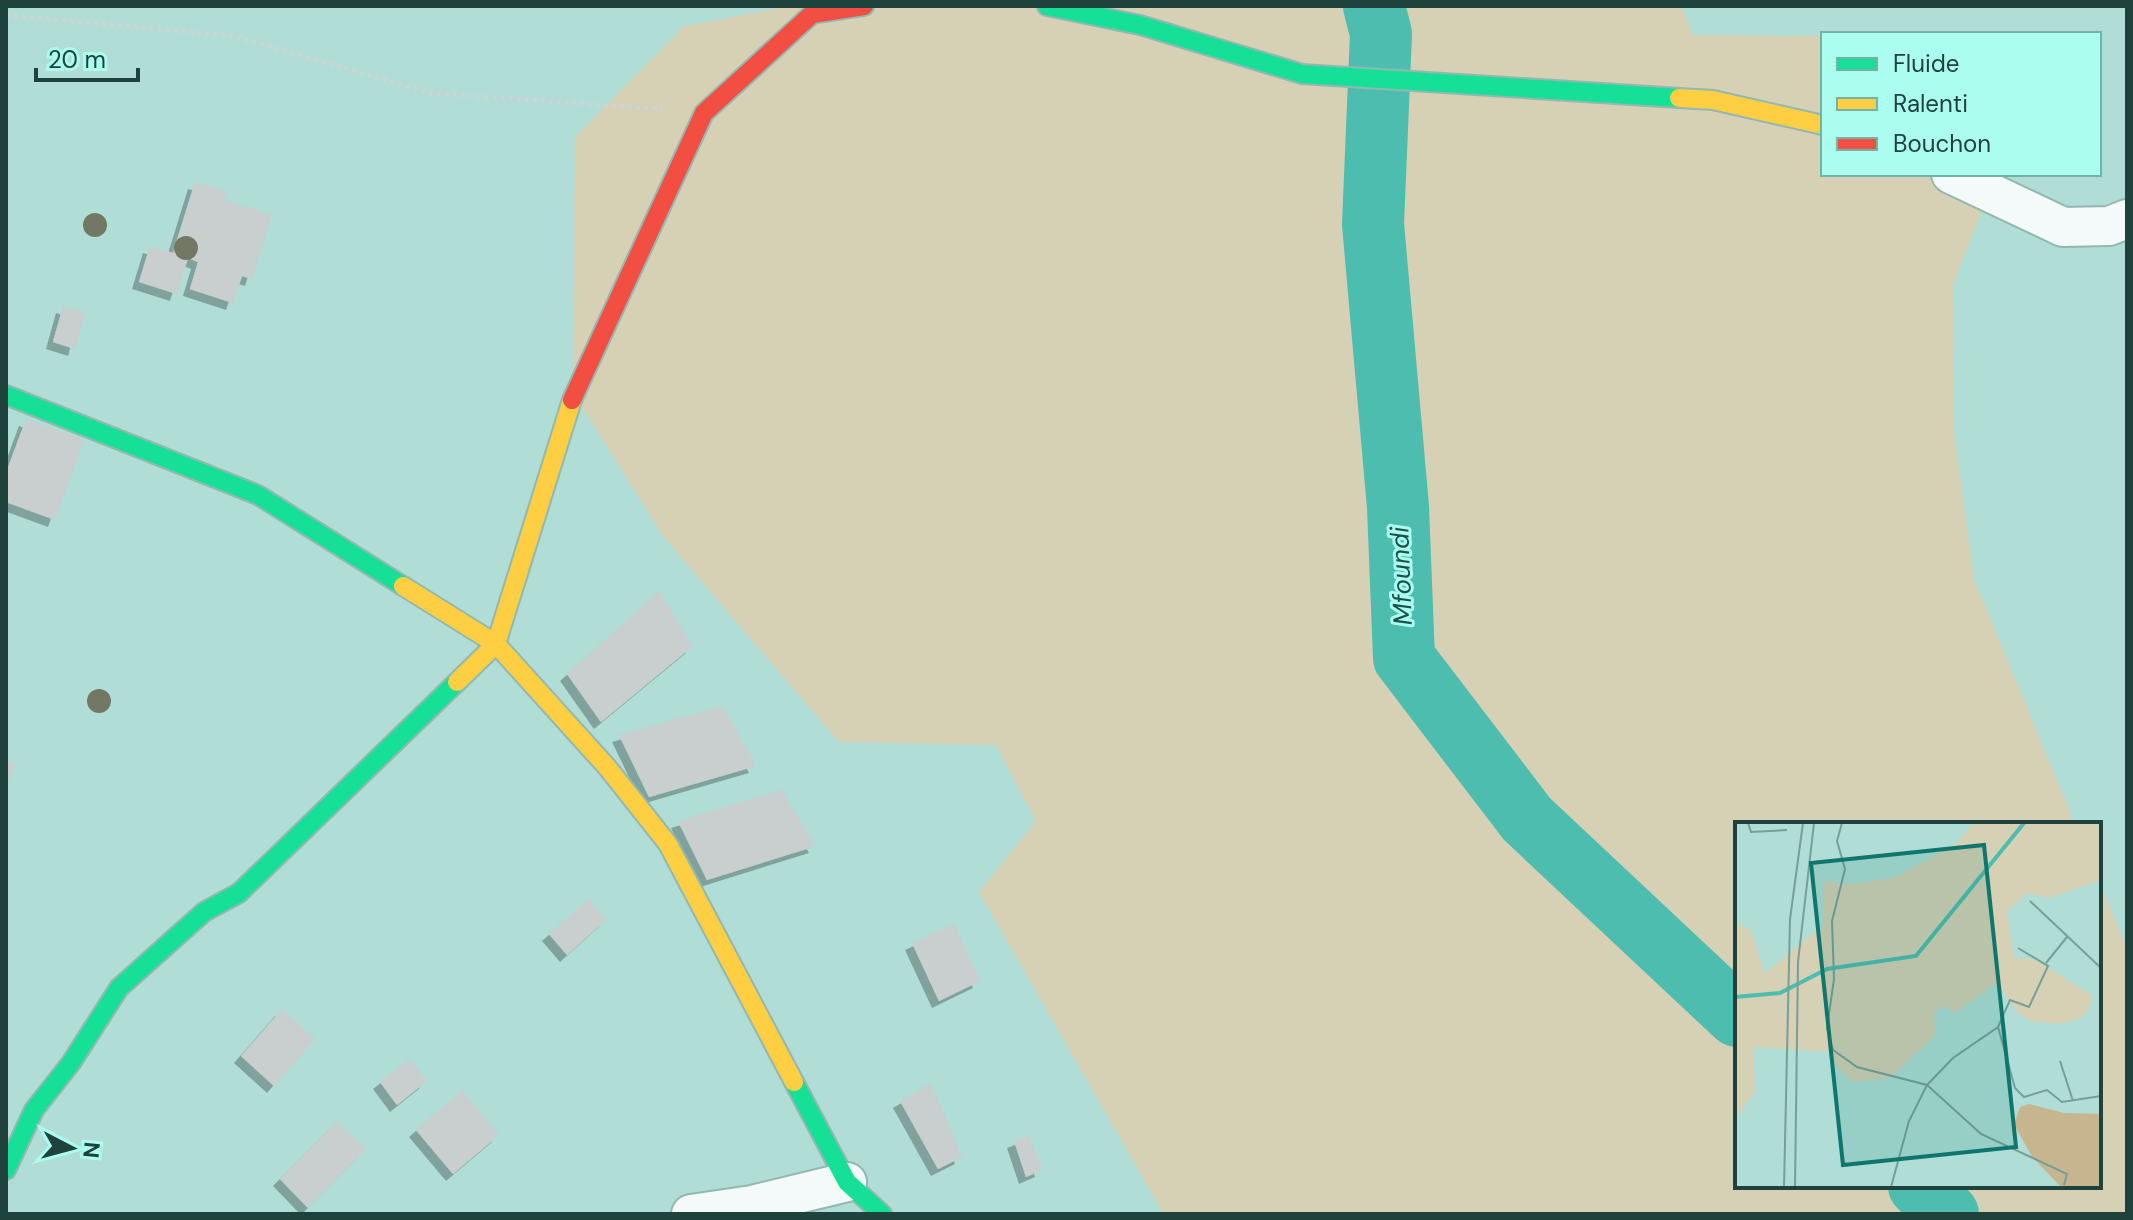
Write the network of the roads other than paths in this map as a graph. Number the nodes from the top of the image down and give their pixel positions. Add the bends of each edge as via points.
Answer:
1 (864, 6) edge
2 (1047, 6) edge
3 (1821, 125) edge
4 (1955, 176) edge
5 (2127, 219) edge
6 (6, 395) edge
7 (496, 644) junction
8 (6, 1170) edge
9 (847, 1182) junction
10 (691, 1214) edge
11 (882, 1214) edge

1 - 7 street via 812,14 704,113 571,402
2 - 3 street via 1140,25 1302,74 1713,100
4 - 5 street via 2063,227 2109,226
6 - 7 street via 258,495
7 - 8 street via 239,893 204,912 119,988 34,1110
7 - 9 street via 668,844
9 - 10 street
9 - 11 street

